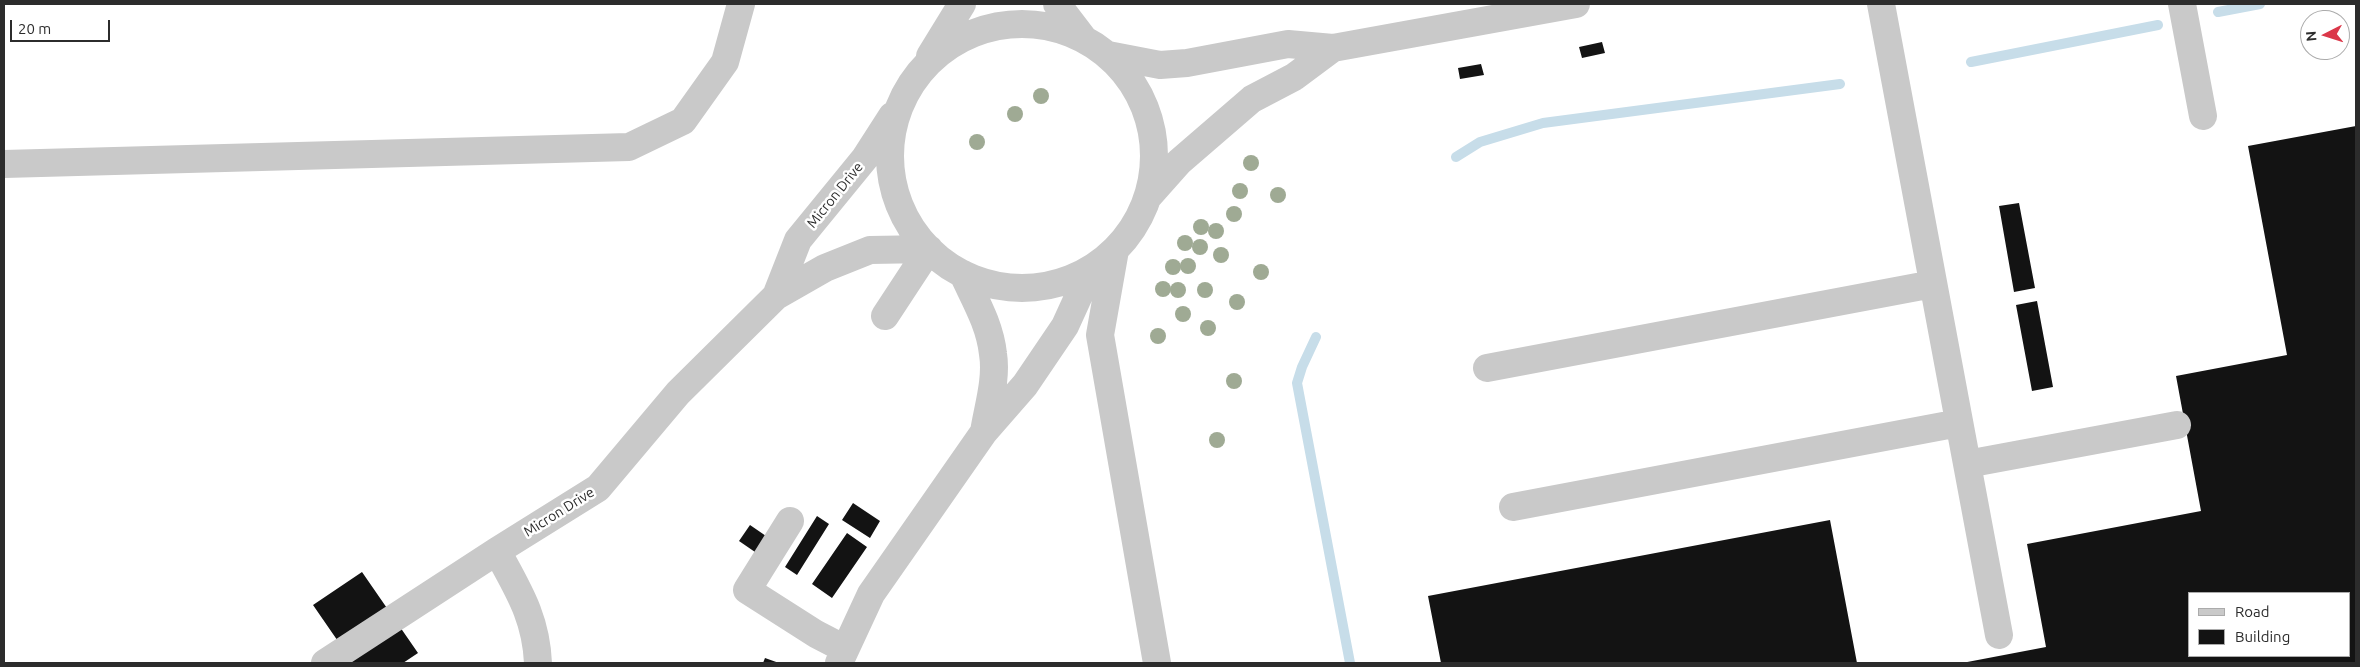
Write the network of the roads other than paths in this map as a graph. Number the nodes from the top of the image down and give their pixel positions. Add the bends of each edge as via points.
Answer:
1 (741, 4) edge
2 (962, 4) edge
3 (1057, 4) edge
4 (1576, 4) edge
5 (1881, 4) edge
6 (2182, 4) edge
7 (1082, 38) junction
8 (1333, 48) junction
9 (1108, 55) junction
10 (921, 70) junction
11 (903, 98) junction
12 (2203, 116) dead end
13 (4, 164) edge
14 (1147, 198) junction
15 (929, 250) junction
16 (1115, 250) junction
17 (1091, 268) junction
18 (963, 274) junction
19 (1933, 284) junction
20 (776, 296) junction
21 (885, 316) dead end
22 (1487, 368) dead end
23 (1959, 423) junction
24 (2177, 425) dead end
25 (984, 432) junction
26 (1967, 464) junction
27 (1512, 507) dead end
28 (790, 520) dead end
29 (497, 551) junction
30 (1999, 635) dead end
31 (842, 656) edge
32 (325, 663) edge
33 (538, 663) edge
34 (1157, 663) edge

1 - 13 lane via 725,62 683,121 629,147
2 - 10 lane
3 - 7 lane
4 - 8 lane
5 - 19 lane
6 - 12 lane
7 - 9 lane
7 - 10 lane via 1049,26 1014,23 979,30 947,47
8 - 9 lane via 1288,44 1160,65
8 - 14 lane via 1294,77 1252,99 1233,114 1179,162
9 - 14 lane via 1140,96 1149,120 1153,164
10 - 11 lane
11 - 15 lane via 892,130 896,194 909,224
11 - 20 lane, Micron Drive via 865,158 798,240
14 - 16 lane via 1134,226
15 - 18 lane
15 - 20 lane, Micron Drive via 870,250 825,268
15 - 21 lane
16 - 17 lane
16 - 34 lane via 1100,335
17 - 18 lane via 1067,280 1041,287 1014,288 988,284
17 - 25 lane via 1065,326 1025,385
18 - 25 lane via 985,319 994,355 993,383
19 - 22 lane
19 - 23 lane
20 - 29 lane, Micron Drive via 678,393 598,488
23 - 26 lane
23 - 27 lane
24 - 26 lane
25 - 31 lane via 871,594
26 - 30 lane
28 - 31 lane via 747,590 816,634
29 - 32 lane, Micron Drive
29 - 33 lane via 526,604 537,638

